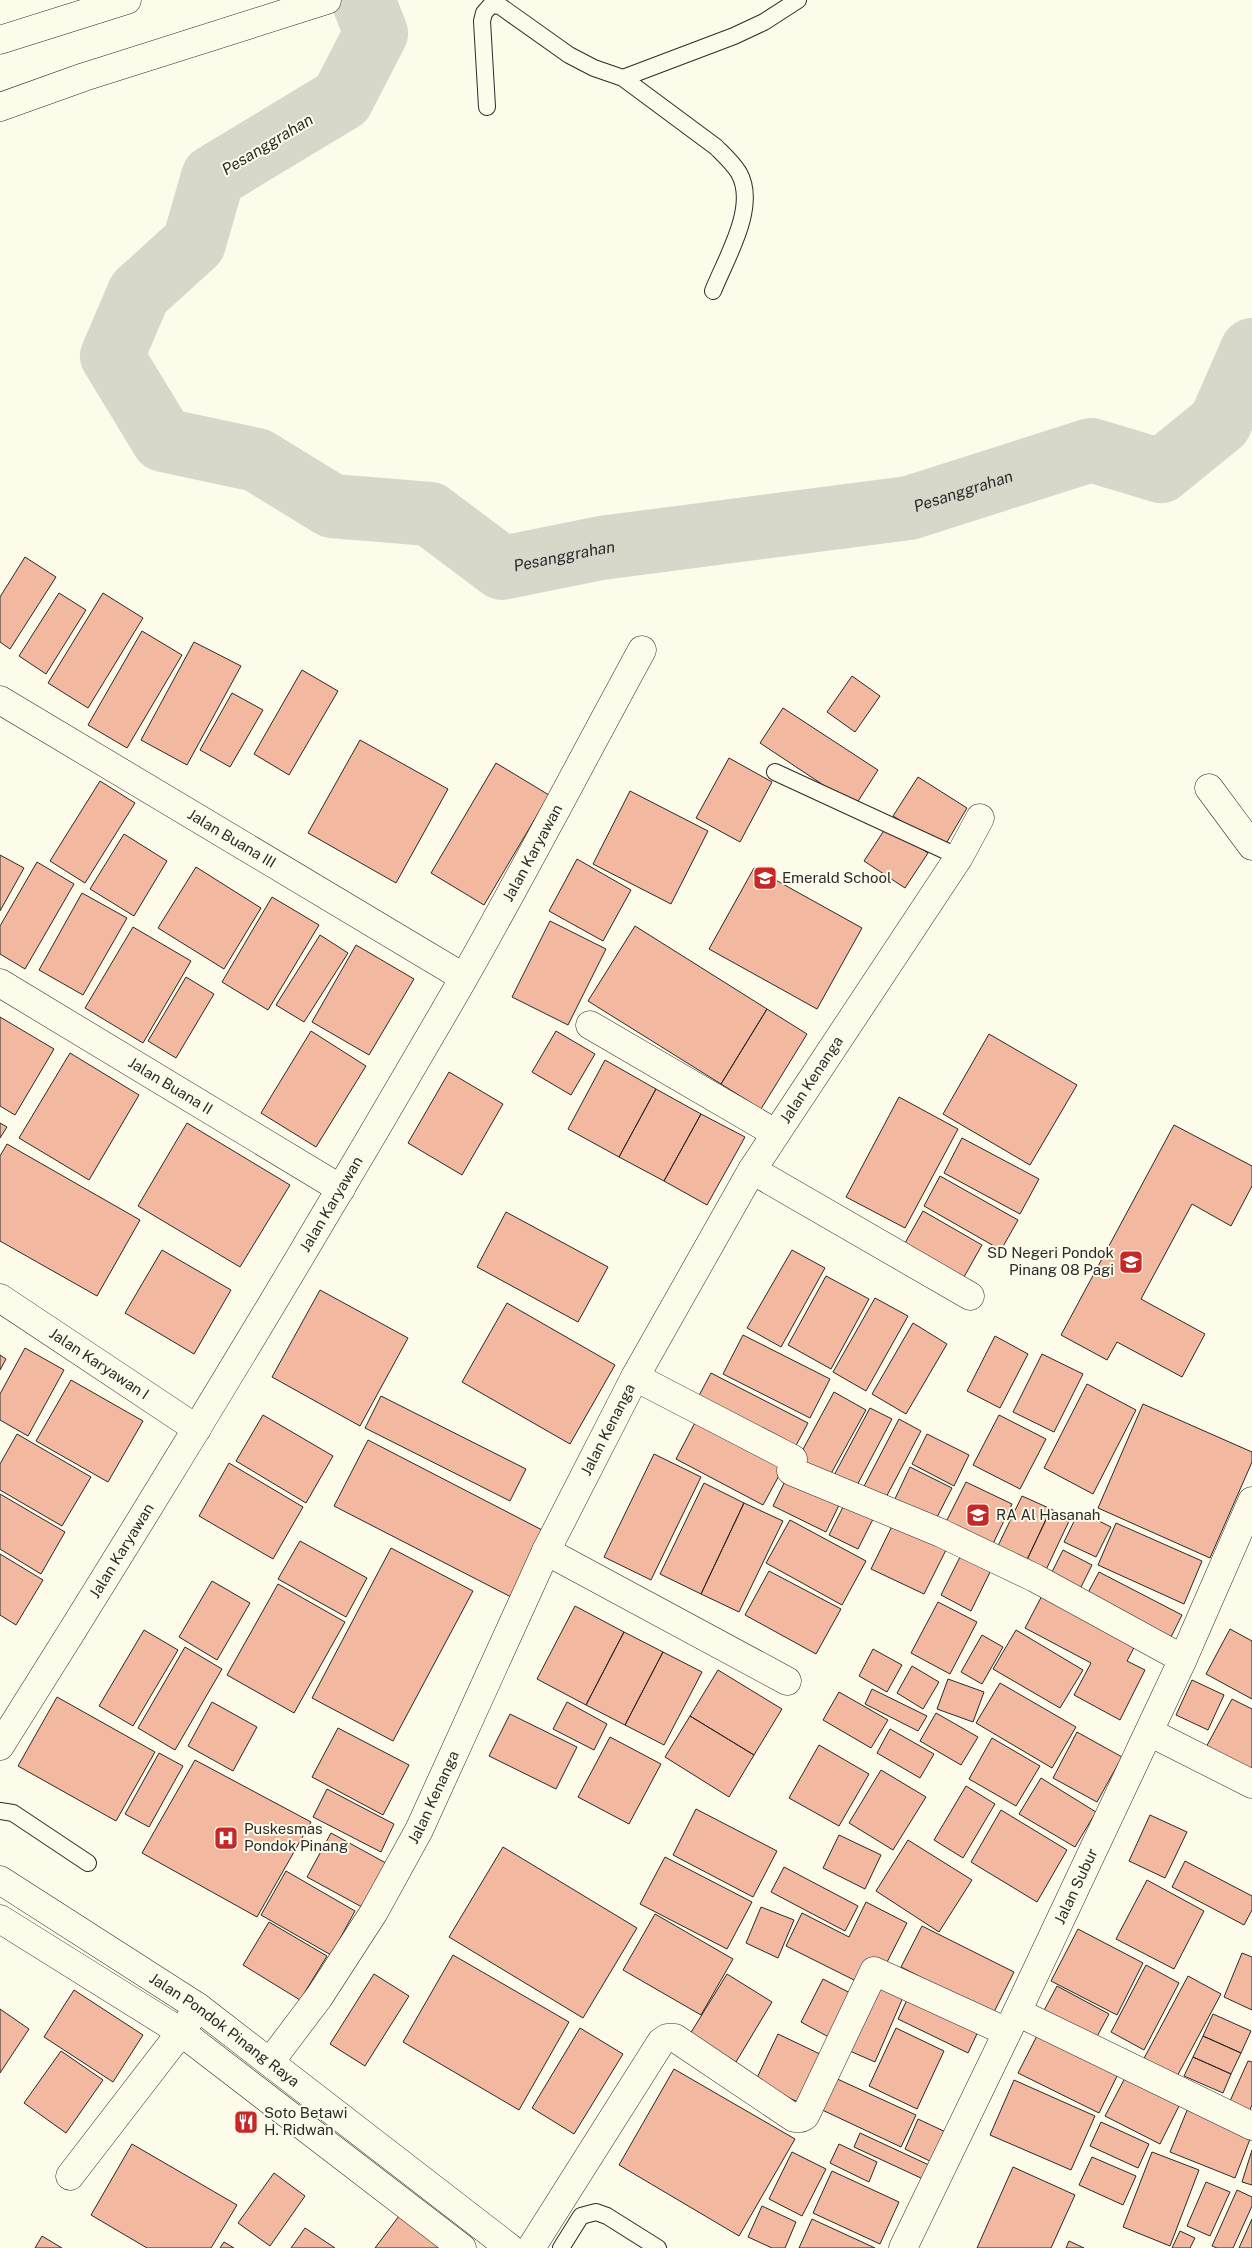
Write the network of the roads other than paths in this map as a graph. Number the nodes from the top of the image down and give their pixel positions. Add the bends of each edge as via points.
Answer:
1 (127, 0) edge
2 (327, 0) edge
3 (798, 0) edge
4 (0, 40) edge
5 (623, 78) junction
6 (0, 107) edge
7 (488, 107) dead end
8 (713, 291) dead end
9 (642, 650) dead end
10 (0, 700) edge
11 (775, 772) dead end
12 (1209, 788) dead end
13 (980, 818) dead end
14 (1252, 846) edge
15 (959, 857) junction
16 (464, 978) junction
17 (0, 983) edge
18 (590, 1026) dead end
19 (775, 1133) junction
20 (752, 1170) junction
21 (341, 1188) junction
22 (970, 1296) dead end
23 (0, 1298) edge
24 (636, 1377) junction
25 (197, 1429) junction
26 (1249, 1517) edge
27 (546, 1551) junction
28 (1183, 1659) junction
29 (787, 1681) dead end
30 (1149, 1732) junction
31 (0, 1746) edge
32 (1252, 1784) edge
33 (0, 1811) edge
34 (88, 1863) dead end
35 (0, 1880) edge
36 (0, 1919) edge
37 (198, 2007) junction
38 (1012, 2022) junction
39 (181, 2032) junction
40 (270, 2062) junction
41 (252, 2085) junction
42 (1252, 2126) edge
43 (70, 2176) dead end
44 (462, 2248) edge
45 (510, 2248) edge
46 (531, 2248) edge
47 (561, 2248) edge
48 (658, 2248) edge
49 (903, 2248) edge

1 - 4 main road
2 - 6 main road
3 - 5 lane via 764,22 734,36
5 - 7 lane via 570,55 500,6 491,5 484,13 482,26
5 - 8 lane via 716,147 739,173 745,192 745,210
9 - 16 main road, Jalan Karyawan
10 - 16 main road, Jalan Buana III
11 - 15 lane
12 - 14 main road
13 - 15 main road, Jalan Kenanga
15 - 19 main road, Jalan Kenanga
16 - 21 main road, Jalan Karyawan
17 - 21 main road, Jalan Buana II
18 - 19 main road
19 - 20 main road, Jalan Kenanga
20 - 22 main road
20 - 24 main road, Jalan Kenanga
21 - 25 main road, Jalan Karyawan
23 - 25 main road, Jalan Karyawan I
24 - 27 main road, Jalan Kenanga
24 - 28 main road via 793,1459 790,1470 941,1533 1035,1578
25 - 31 main road, Jalan Karyawan
26 - 28 main road, Jalan Subur
27 - 29 main road
27 - 40 main road, Jalan Kenanga via 419,1830 374,1912 319,1997
28 - 30 main road, Jalan Subur
30 - 32 main road
30 - 38 main road, Jalan Subur
33 - 34 lane via 13,1814
35 - 37 main road, Jalan Pondok Pinang Raya
36 - 39 main road, Jalan Pondok Pinang Raya
37 - 39 main road
37 - 40 main road, Jalan Pondok Pinang Raya
38 - 42 main road
38 - 46 main road via 874,1971 805,2116 799,2119 675,2038 667,2038
38 - 49 main road, Jalan Subur
39 - 41 main road, Jalan Pondok Pinang Raya
39 - 43 main road
40 - 41 main road, Jalan Kenanga
40 - 45 main road, Jalan Pondok Pinang Raya
41 - 44 main road, Jalan Pondok Pinang Raya
47 - 48 lane via 581,2216 596,2212

